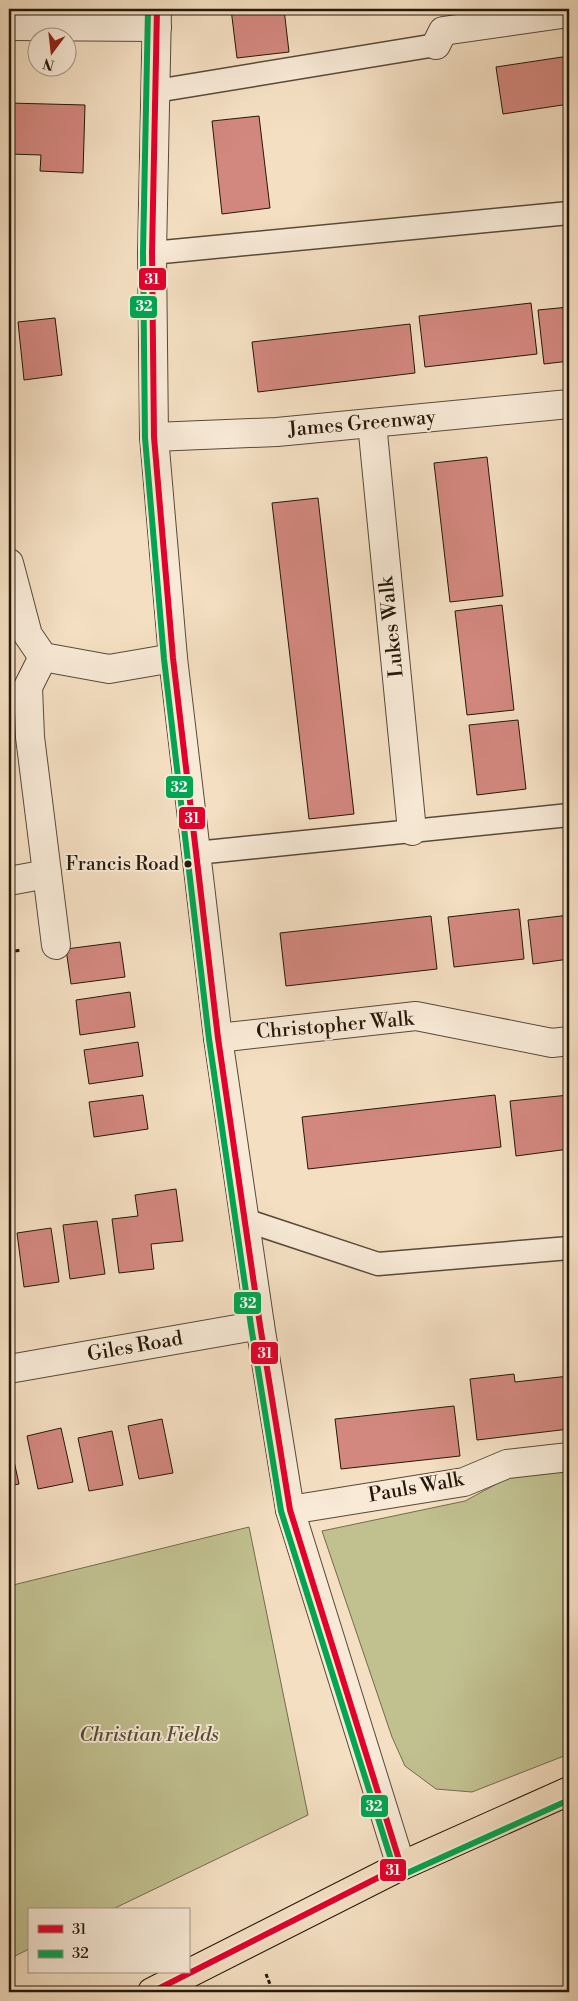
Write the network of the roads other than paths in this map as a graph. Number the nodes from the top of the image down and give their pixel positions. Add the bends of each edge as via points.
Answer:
1 (532, 13) edge
2 (569, 13) edge
3 (157, 18) edge
4 (9, 26) edge
5 (436, 45) joint
6 (156, 91) junction
7 (569, 213) edge
8 (152, 253) junction
9 (569, 404) edge
10 (372, 423) junction
11 (154, 437) junction
12 (9, 563) edge
13 (43, 657) junction
14 (173, 658) junction
15 (569, 815) edge
16 (412, 831) junction
17 (196, 853) junction
18 (47, 874) junction
19 (9, 881) edge
20 (56, 945) dead end
21 (218, 1038) junction
22 (569, 1041) edge
23 (245, 1220) junction
24 (569, 1248) edge
25 (260, 1325) junction
26 (9, 1368) edge
27 (569, 1457) edge
28 (290, 1510) junction
29 (569, 1791) edge
30 (401, 1866) junction
31 (190, 1973) edge
32 (188, 1974) edge
33 (152, 1992) edge

1 - 2 street
1 - 5 street via 443,32
3 - 4 street
3 - 6 street
5 - 6 lane
6 - 8 street
7 - 8 lane
8 - 11 street
9 - 10 street, James Greenway
10 - 11 street, James Greenway via 277,432
10 - 16 street, Lukes Walk
11 - 14 street
12 - 13 street via 28,635
13 - 14 street via 109,669
13 - 18 street via 28,686 30,737
14 - 17 street
15 - 16 lane
16 - 17 lane
17 - 21 street
18 - 19 street
18 - 20 street
21 - 22 street, Christopher Walk via 416,1016 552,1043
21 - 23 street
23 - 24 lane via 378,1264
23 - 25 street
25 - 26 street, Giles Road
25 - 28 street
27 - 28 street, Pauls Walk via 507,1464 464,1482
28 - 30 street
29 - 30 highway
30 - 31 highway
32 - 33 highway

